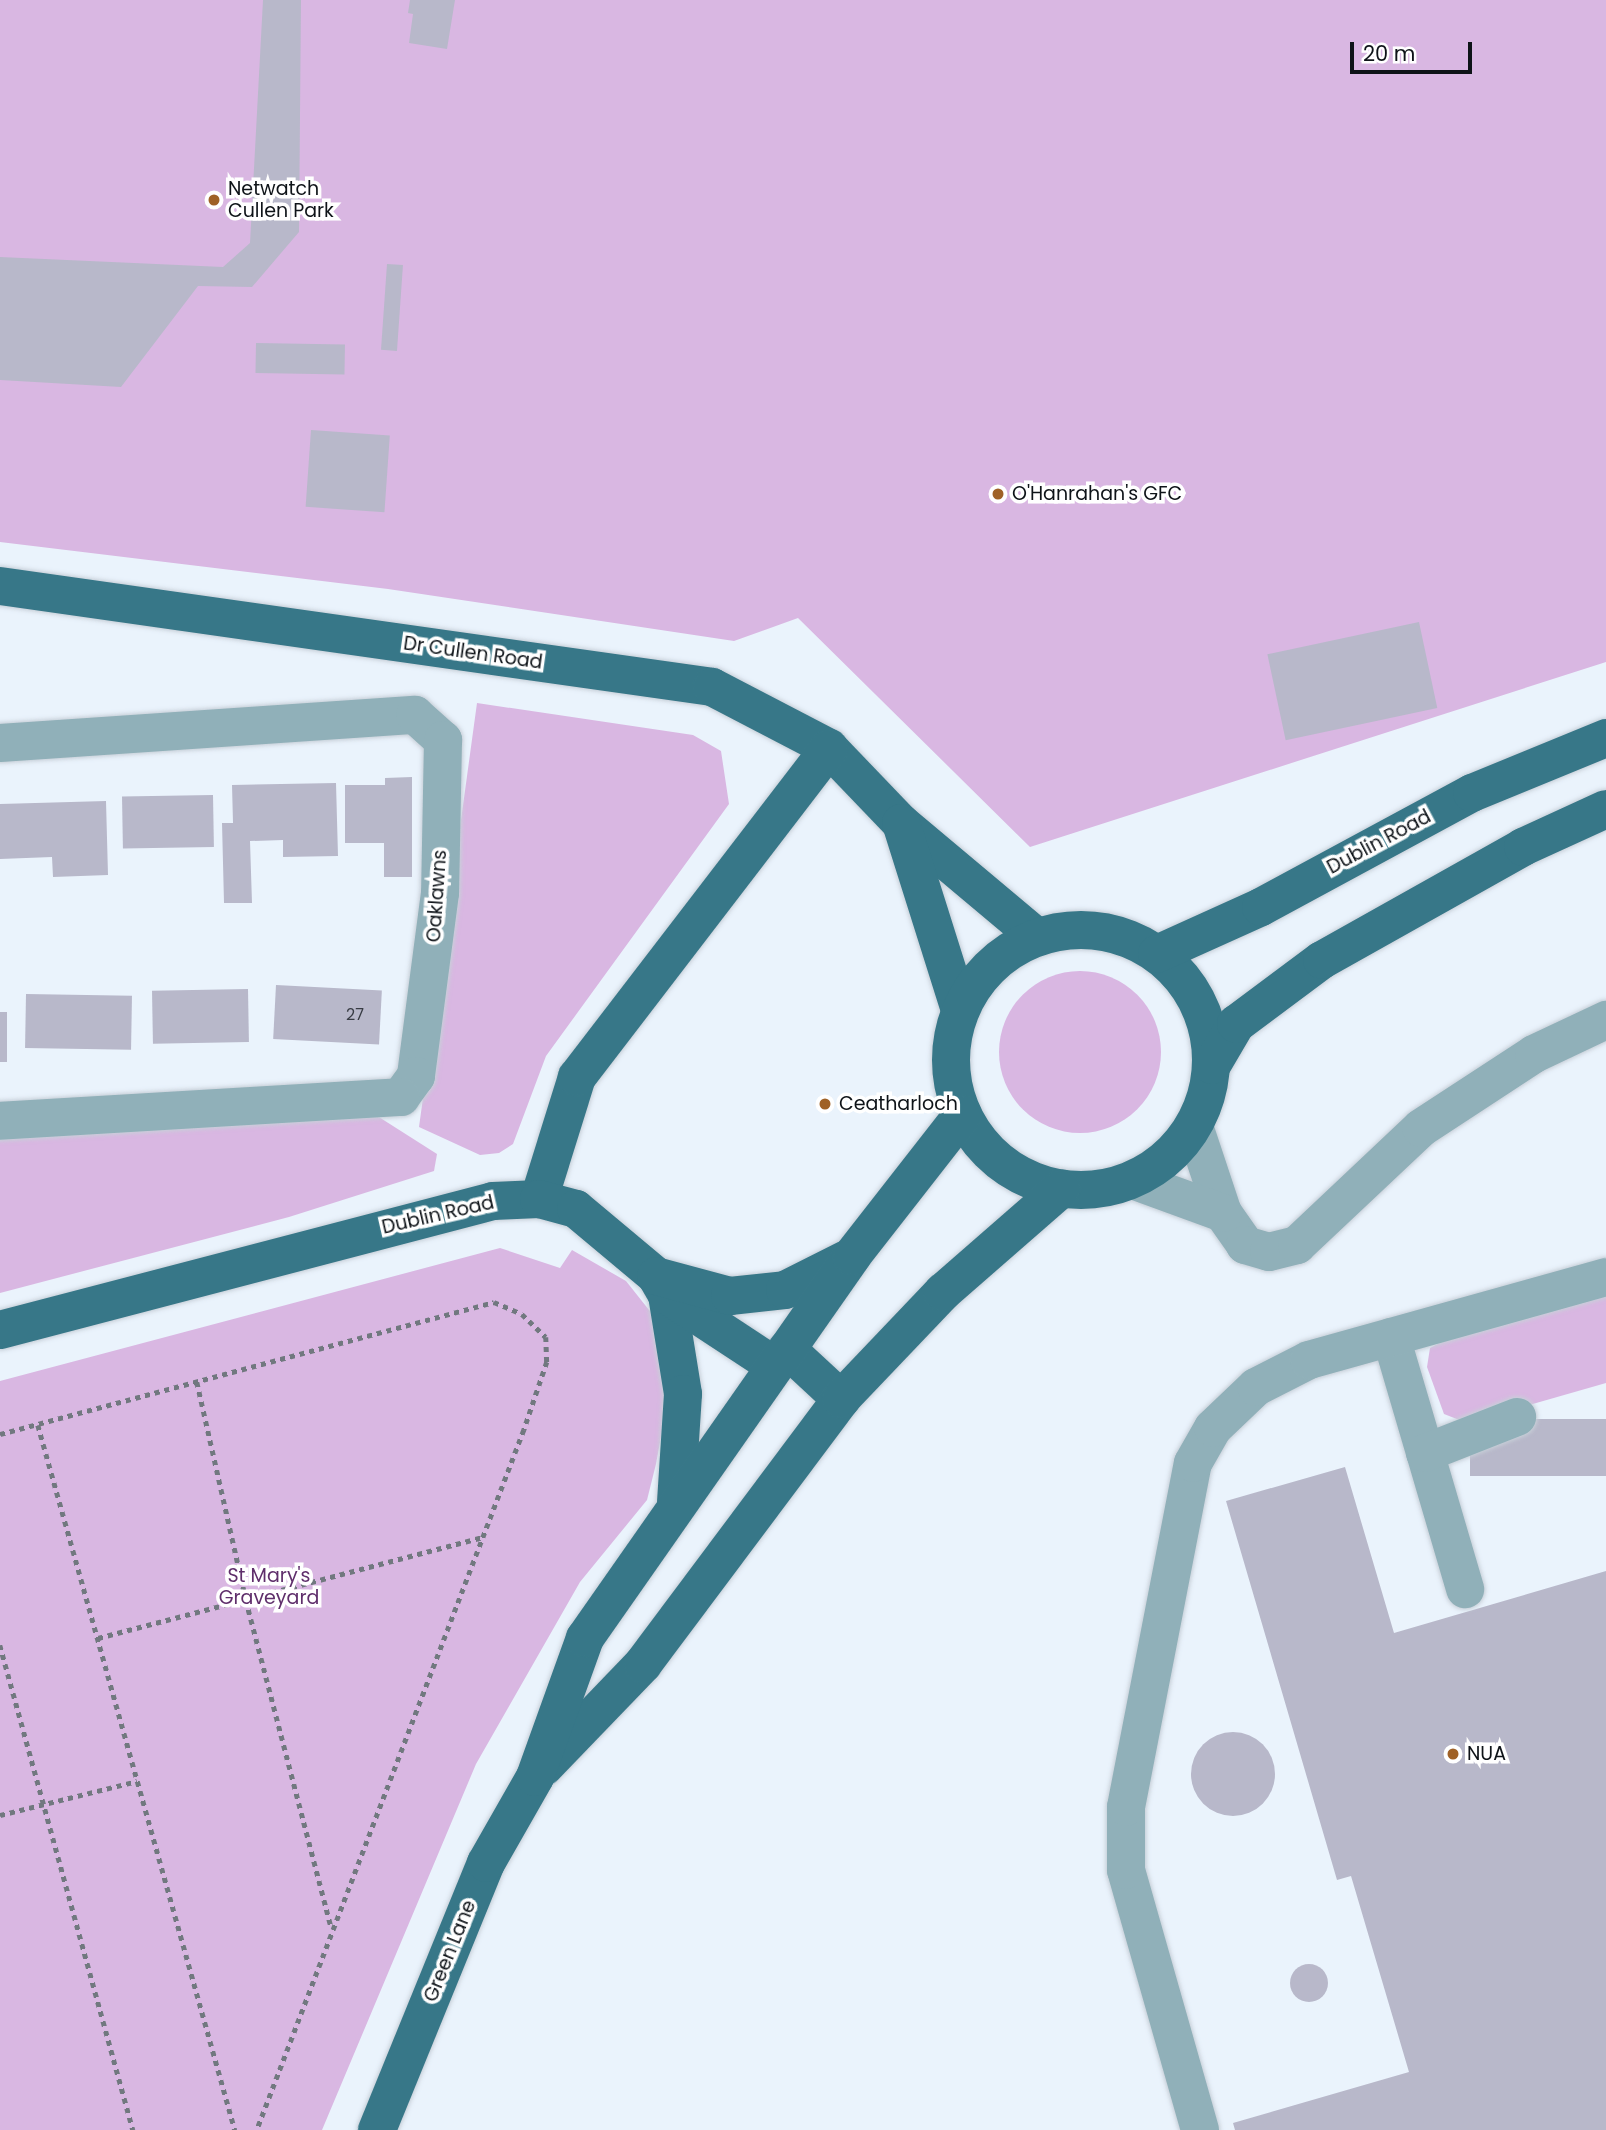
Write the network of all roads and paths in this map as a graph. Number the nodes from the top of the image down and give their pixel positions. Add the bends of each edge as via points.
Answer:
1 (0, 586) edge
2 (1606, 738) edge
3 (0, 743) edge
4 (829, 748) junction
5 (1606, 809) edge
6 (901, 823) junction
7 (1037, 937) junction
8 (1157, 954) junction
9 (960, 1010) junction
10 (1606, 1020) edge
11 (1212, 1065) junction
12 (962, 1115) junction
13 (0, 1121) edge
14 (1194, 1126) junction
15 (1132, 1180) junction
16 (1061, 1189) junction
17 (539, 1199) junction
18 (1223, 1213) junction
19 (852, 1256) junction
20 (1606, 1277) edge
21 (662, 1285) junction
22 (0, 1330) edge
23 (1391, 1337) junction
24 (781, 1357) junction
25 (197, 1382) junction
26 (841, 1399) junction
27 (1517, 1417) dead end
28 (38, 1425) junction
29 (0, 1434) edge
30 (1425, 1453) junction
31 (676, 1502) junction
32 (484, 1537) junction
33 (1465, 1589) dead end
34 (246, 1600) junction
35 (98, 1639) junction
36 (0, 1645) edge
37 (535, 1776) junction
38 (138, 1781) junction
39 (44, 1804) junction
40 (0, 1815) edge
41 (332, 1931) junction
42 (133, 2130) edge
43 (235, 2130) edge
44 (257, 2130) edge
45 (377, 2130) edge
46 (1200, 2130) edge

1 - 4 main road, Dr Cullen Road via 712,687
2 - 8 main road, Dublin Road via 1472,793 1261,907
3 - 13 street, Oaklawns via 415,715 443,740 440,892 416,1076 401,1097
4 - 6 main road, Dr Cullen Road
4 - 17 main road via 577,1077
5 - 11 main road via 1523,847 1322,960 1236,1024
6 - 7 main road, Dr Cullen Road
6 - 9 main road
7 - 8 main road via 1079,930 1106,933
7 - 9 main road via 1005,954 979,979
8 - 11 main road via 1188,984 1206,1023
9 - 12 main road via 951,1045 952,1080
10 - 18 street via 1534,1054 1421,1128 1297,1245 1269,1252 1245,1245
11 - 14 main road
12 - 16 main road via 986,1150 1020,1175
12 - 19 main road
14 - 15 main road via 1167,1158
14 - 18 street
15 - 16 main road via 1097,1190
15 - 18 street
16 - 26 main road via 943,1292
17 - 21 main road, Dublin Road via 576,1209
17 - 22 main road, Dublin Road via 492,1201 415,1219
19 - 21 main road, Dublin Road via 785,1290 730,1296
19 - 24 main road
20 - 23 street
21 - 24 main road
21 - 31 main road via 683,1394
23 - 30 street
23 - 46 street via 1309,1360 1256,1387 1213,1428 1193,1463 1126,1807 1126,1870
24 - 26 main road
24 - 31 main road
25 - 28 path
25 - 32 path via 494,1303 522,1314 546,1337 547,1362
25 - 34 path
26 - 37 main road via 643,1664
27 - 30 street
28 - 29 path
28 - 35 path
30 - 33 street
31 - 37 main road via 584,1638
32 - 34 path
32 - 41 path
34 - 35 path
34 - 41 path
35 - 38 path
36 - 39 path
37 - 45 main road, Green Lane via 486,1863
38 - 39 path
38 - 43 path
39 - 40 path
39 - 42 path
41 - 44 path

